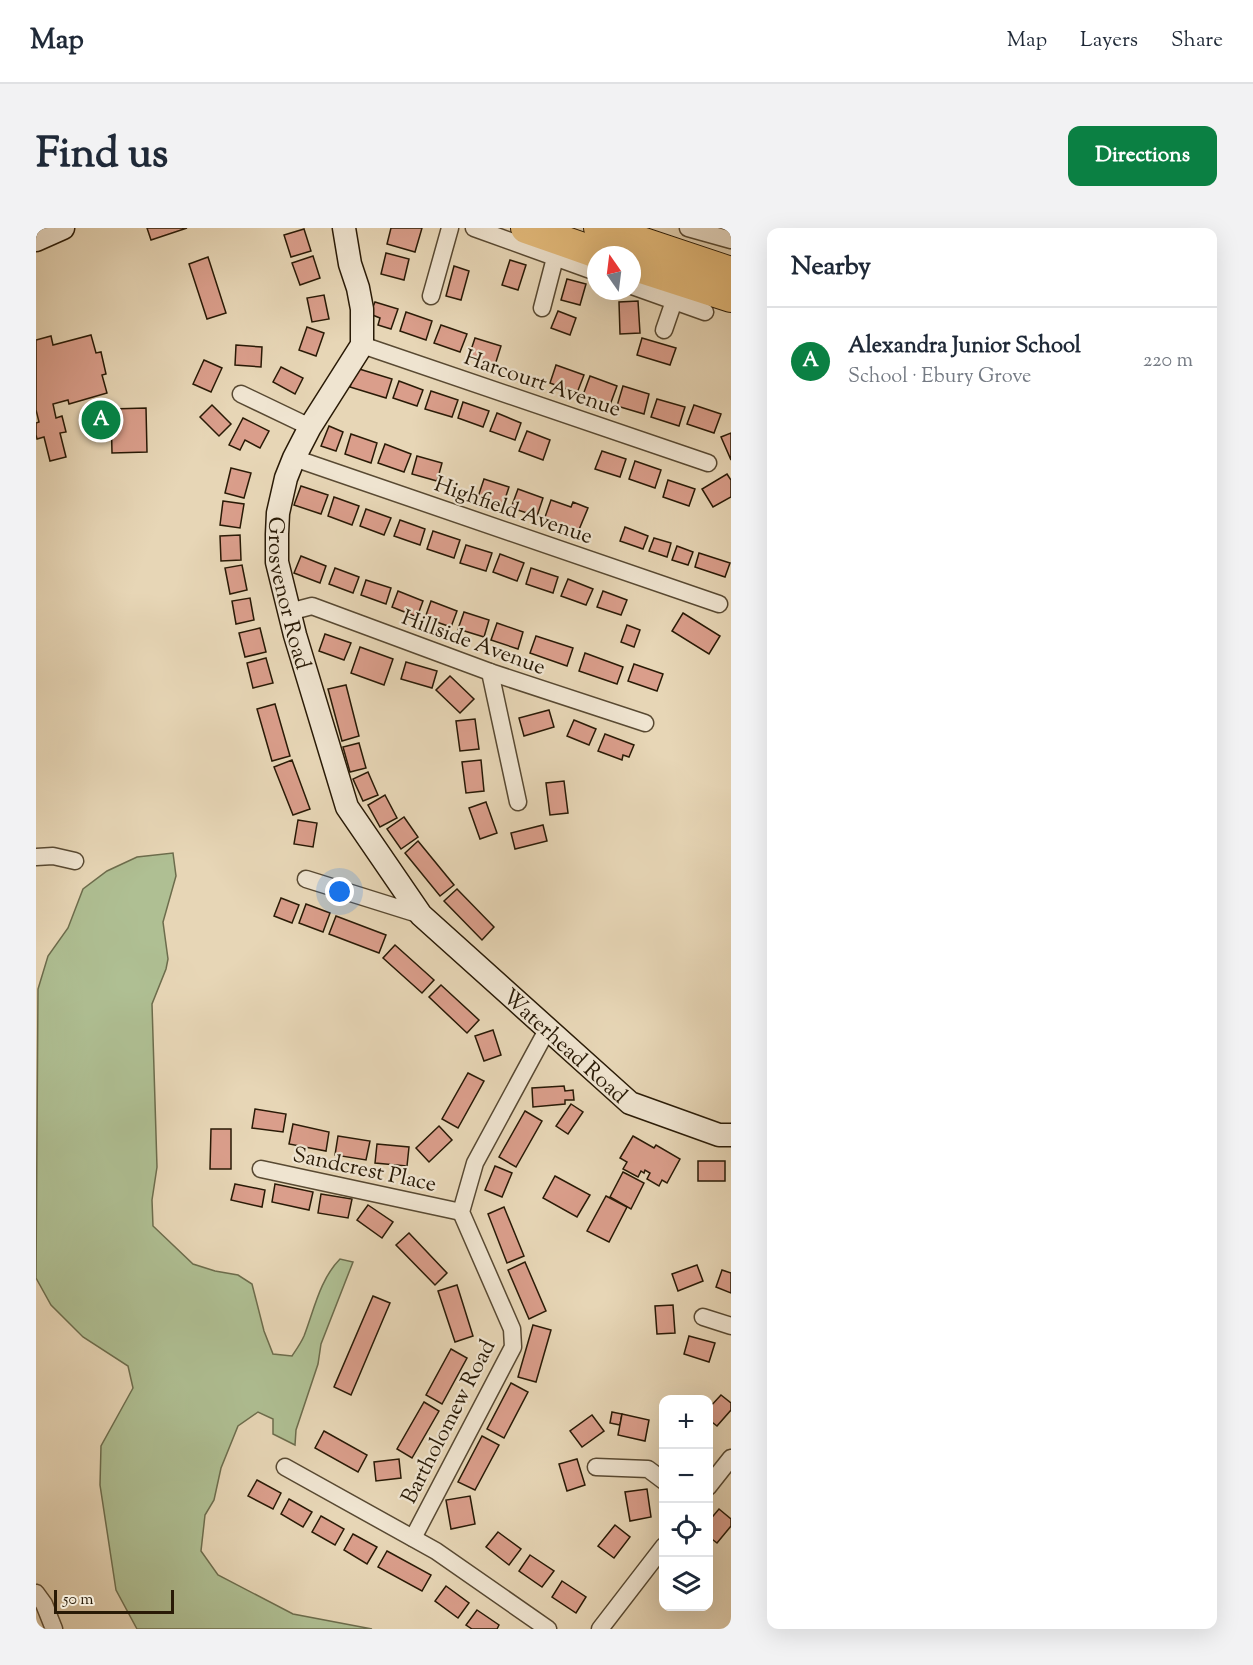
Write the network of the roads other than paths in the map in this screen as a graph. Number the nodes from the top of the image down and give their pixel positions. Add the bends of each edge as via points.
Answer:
1 (63, 228) edge
2 (344, 228) edge
3 (450, 228) edge
4 (474, 228) edge
5 (526, 228) edge
6 (599, 228) edge
7 (688, 228) edge
8 (36, 240) edge
9 (731, 240) edge
10 (587, 249) edge
11 (555, 258) junction
12 (641, 266) edge
13 (587, 270) edge
14 (729, 277) edge
15 (641, 289) edge
16 (430, 296) dead end
17 (674, 301) junction
18 (542, 308) dead end
19 (705, 312) dead end
20 (664, 330) dead end
21 (362, 345) junction
22 (241, 394) dead end
23 (310, 427) junction
24 (294, 458) junction
25 (708, 462) dead end
26 (719, 604) dead end
27 (289, 612) junction
28 (490, 672) junction
29 (645, 723) dead end
30 (518, 802) dead end
31 (36, 857) edge
32 (75, 861) dead end
33 (306, 879) dead end
34 (421, 915) junction
35 (548, 1030) junction
36 (731, 1135) edge
37 (261, 1169) dead end
38 (460, 1212) junction
39 (703, 1317) dead end
40 (731, 1326) edge
41 (731, 1458) edge
42 (285, 1467) dead end
43 (596, 1467) dead end
44 (659, 1478) edge
45 (713, 1481) edge
46 (412, 1538) junction
47 (659, 1551) edge
48 (36, 1593) edge
49 (538, 1627) edge
50 (54, 1629) edge
51 (600, 1629) edge

1 - 8 street
2 - 21 street via 362,309
3 - 16 street
4 - 11 street
5 - 10 highway
6 - 14 highway
7 - 9 street
11 - 13 street
11 - 18 street
12 - 14 highway
15 - 17 street
17 - 19 street
17 - 20 street
21 - 23 street, Grosvenor Road
21 - 25 street, Harcourt Avenue
22 - 23 street
23 - 24 street, Grosvenor Road
24 - 26 street, Highfield Avenue
24 - 27 street, Grosvenor Road via 277,534 277,562
27 - 28 street, Hillside Avenue via 312,606
27 - 34 street, Grosvenor Road via 347,807
28 - 29 street, Hillside Avenue
28 - 30 street
31 - 32 street
33 - 34 street
34 - 35 street, Waterhead Road
35 - 36 street, Waterhead Road via 630,1103 719,1135
35 - 38 street via 475,1163
37 - 38 street, Sandcrest Place
38 - 46 street, Bartholomew Road via 512,1329 513,1347
39 - 40 street
41 - 45 street
42 - 46 street
43 - 44 street via 648,1469
46 - 49 street via 436,1551
47 - 51 street
48 - 50 street

